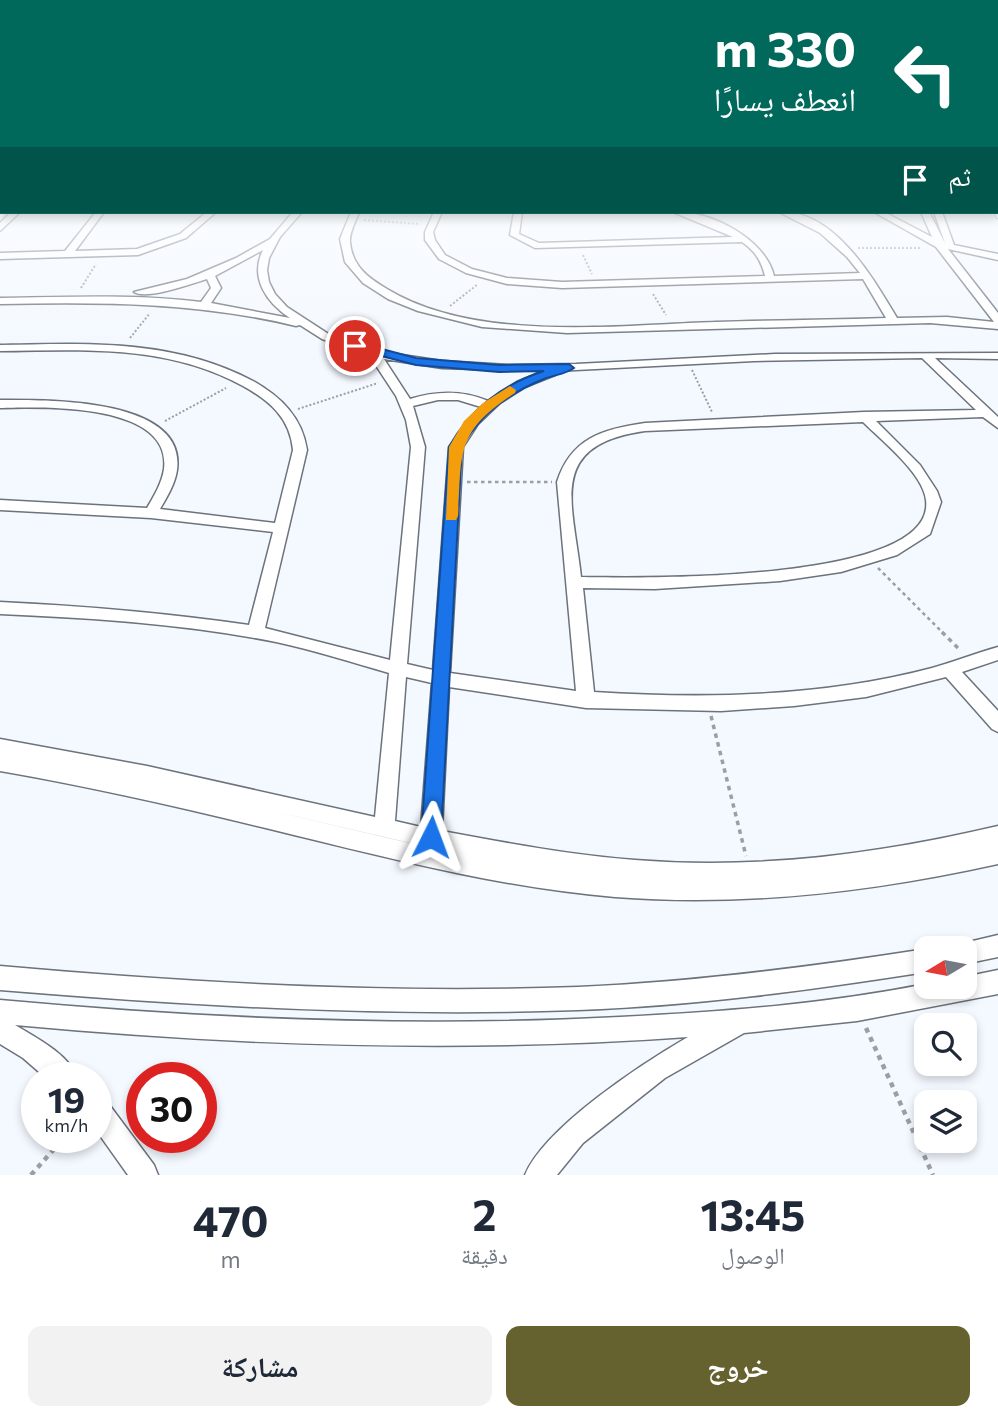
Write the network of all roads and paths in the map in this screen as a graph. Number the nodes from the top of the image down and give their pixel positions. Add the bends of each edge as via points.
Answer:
1 (78, 241) edge
2 (174, 241) edge
3 (344, 241) edge
4 (430, 241) edge
5 (522, 241) edge
6 (700, 241) edge
7 (745, 241) edge
8 (838, 241) edge
9 (932, 241) edge
10 (941, 241) edge
11 (943, 241) edge
12 (269, 242) joint
13 (579, 246) junction
14 (944, 247) junction
15 (847, 248) junction
16 (0, 256) edge
17 (66, 256) junction
18 (101, 256) junction
19 (998, 257) edge
20 (209, 274) junction
21 (867, 276) junction
22 (488, 277) junction
23 (770, 278) junction
24 (647, 282) junction
25 (597, 284) junction
26 (78, 293) junction
27 (0, 295) edge
28 (160, 299) junction
29 (0, 301) edge
30 (205, 304) junction
31 (996, 314) edge
32 (439, 315) junction
33 (968, 321) junction
34 (894, 322) junction
35 (672, 326) junction
36 (998, 326) edge
37 (308, 327) junction
38 (123, 346) junction
39 (0, 348) edge
40 (372, 351) junction
41 (925, 355) junction
42 (997, 355) edge
43 (688, 361) junction
44 (569, 368) junction
45 (393, 378) junction
46 (242, 379) junction
47 (0, 404) edge
48 (408, 404) junction
49 (487, 405) junction
50 (288, 412) junction
51 (986, 413) junction
52 (864, 416) junction
53 (717, 422) junction
54 (998, 424) edge
55 (151, 428) junction
56 (453, 482) junction
57 (564, 482) junction
58 (0, 505) edge
59 (152, 513) junction
60 (281, 527) junction
61 (868, 558) junction
62 (574, 582) junction
63 (0, 608) edge
64 (255, 633) junction
65 (998, 653) edge
66 (971, 662) junction
67 (398, 669) junction
68 (948, 669) junction
69 (440, 678) junction
70 (586, 701) junction
71 (708, 703) junction
72 (998, 724) edge
73 (0, 747) edge
74 (0, 763) edge
75 (384, 826) junction
76 (998, 835) edge
77 (431, 837) junction
78 (998, 854) edge
79 (750, 872) junction
80 (998, 947) edge
81 (977, 951) edge
82 (914, 962) edge
83 (0, 978) edge
84 (998, 982) edge
85 (857, 1009) junction
86 (0, 1012) edge
87 (740, 1022) junction
88 (0, 1030) edge
89 (47, 1062) edge
90 (112, 1130) edge
91 (51, 1153) edge
92 (31, 1175) edge
93 (144, 1175) edge
94 (539, 1175) edge
95 (933, 1175) edge

1 - 17 street
2 - 18 street via 138,252
3 - 32 street via 354,267 390,295
4 - 22 street via 442,257
5 - 13 street via 547,247
6 - 13 street
7 - 23 street via 764,257
8 - 15 street
9 - 14 street
10 - 14 street
11 - 14 street
12 - 20 street
12 - 37 street via 263,259 265,285 276,302
13 - 25 path
14 - 15 path
14 - 19 street
14 - 31 street
15 - 21 street
16 - 17 street
17 - 18 street
18 - 26 path
20 - 26 street via 152,290
20 - 30 street via 216,288
21 - 23 street
21 - 34 street
22 - 25 street via 534,284
22 - 32 path
23 - 24 street
24 - 25 street
24 - 35 path
26 - 27 street
28 - 29 street
28 - 30 street
28 - 38 path
30 - 37 street
31 - 33 street
32 - 35 street via 532,330
33 - 34 street
33 - 36 street
34 - 35 street
37 - 40 street
38 - 39 street
38 - 46 street via 193,359
40 - 44 street via 465,367
40 - 45 street
41 - 42 street
41 - 43 street
41 - 51 street
43 - 44 street
43 - 53 path
44 - 49 street via 538,377
45 - 48 street
45 - 50 path
46 - 50 street
46 - 55 path
47 - 55 street via 97,408
48 - 49 street via 449,395
48 - 67 street via 418,447
49 - 56 street via 468,424 456,447
50 - 60 street via 300,450
51 - 52 street
51 - 54 street
52 - 53 street
52 - 61 street via 922,476 934,503 934,517 917,540
53 - 57 street via 630,428 602,436 572,459
55 - 59 street via 166,443 172,466
56 - 57 path
56 - 69 street
57 - 62 street
58 - 59 street
59 - 60 street
60 - 64 street
61 - 62 street via 737,580 629,585
61 - 66 path
62 - 70 street
63 - 64 street
64 - 67 street
65 - 66 street
66 - 68 street
67 - 69 street
67 - 75 street
68 - 71 street via 814,696
68 - 72 street
69 - 70 street
69 - 77 street
70 - 71 street
71 - 79 path
73 - 75 street via 94,761
74 - 78 street via 85,776 377,846 560,881 655,889 751,890 844,884
75 - 77 street
76 - 79 street via 891,859
77 - 79 street via 588,865
80 - 81 street
82 - 83 street via 731,988 580,998 276,998
84 - 85 street
85 - 87 street
85 - 95 path
86 - 87 street via 269,1033 427,1036
87 - 94 street via 656,1069 574,1134
88 - 89 street
90 - 93 street
91 - 92 path

